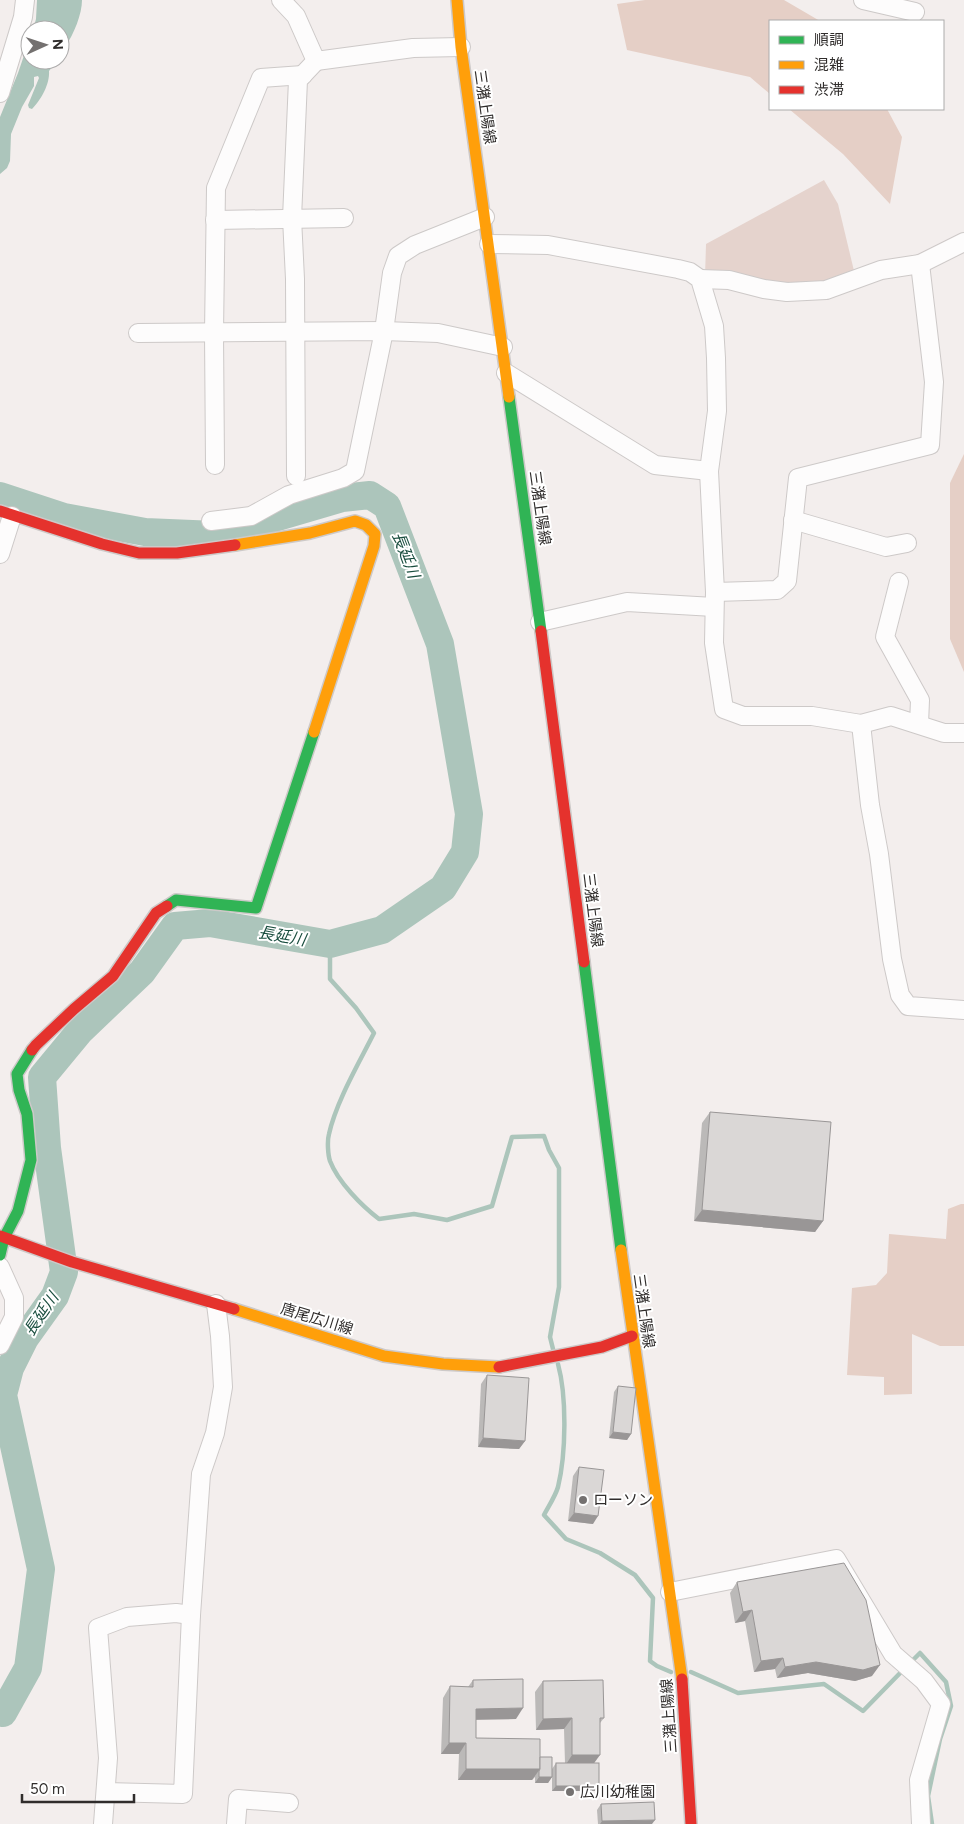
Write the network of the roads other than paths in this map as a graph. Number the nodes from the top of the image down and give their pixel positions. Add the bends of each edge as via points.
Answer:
1 (25, 0) edge
2 (281, 0) edge
3 (458, 0) edge
4 (862, 0) edge
5 (915, 12) dead end
6 (461, 47) junction
7 (316, 61) junction
8 (303, 75) junction
9 (0, 93) edge
10 (486, 217) junction
11 (292, 218) junction
12 (344, 218) dead end
13 (216, 220) junction
14 (964, 242) edge
15 (489, 244) junction
16 (920, 264) junction
17 (700, 279) junction
18 (384, 331) junction
19 (138, 333) dead end
20 (214, 333) junction
21 (295, 333) junction
22 (503, 347) junction
23 (506, 373) junction
24 (215, 465) dead end
25 (708, 472) junction
26 (296, 476) dead end
27 (6, 513) edge
28 (793, 520) junction
29 (211, 521) dead end
30 (907, 543) dead end
31 (0, 554) edge
32 (899, 582) dead end
33 (714, 600) junction
34 (540, 622) junction
35 (861, 724) junction
36 (919, 724) junction
37 (964, 733) edge
38 (964, 1010) edge
39 (2, 1237) edge
40 (0, 1255) edge
41 (0, 1267) edge
42 (216, 1304) junction
43 (632, 1336) junction
44 (0, 1345) edge
45 (670, 1592) junction
46 (191, 1615) junction
47 (106, 1792) junction
48 (289, 1803) dead end
49 (103, 1824) edge
50 (236, 1824) edge
51 (691, 1824) edge
52 (921, 1824) edge

1 - 9 street
2 - 7 street via 296,16
3 - 6 main road, 三潴上陽線
4 - 5 street
6 - 7 street via 413,48
6 - 10 main road, 三潴上陽線
7 - 8 street
8 - 11 street via 298,80
8 - 13 street via 261,78 216,188
10 - 15 main road, 三潴上陽線
10 - 18 street via 415,245 398,256 392,273
11 - 12 street
11 - 13 street
11 - 21 street
13 - 20 street
14 - 16 street
15 - 17 street via 548,245 678,269
15 - 22 main road, 三潴上陽線
16 - 17 street via 880,270 826,290 788,292 729,280
16 - 28 street via 934,382 930,445 798,478
17 - 25 street via 714,326 716,358 716,411
18 - 21 street
18 - 22 street via 438,333
18 - 29 street via 355,471 289,495 251,516
19 - 20 street
20 - 21 street
20 - 24 street
21 - 26 street
22 - 23 main road, 三潴上陽線
23 - 25 street via 655,465
23 - 34 main road, 三潴上陽線
25 - 33 street
27 - 31 street
27 - 39 main road via 139,553 177,553 261,542 355,521 366,525 375,534 374,546 256,908 176,900 156,913 113,976 74,1008 36,1046 17,1074 27,1114 31,1160 18,1211
28 - 30 street via 886,547
28 - 33 street via 787,581 777,590
32 - 36 street via 885,637 920,700
33 - 34 street via 626,602
33 - 35 street via 714,643 724,709 744,716 812,716
34 - 43 main road, 三潴上陽線
35 - 36 street via 892,716
35 - 38 street via 892,959 900,995 908,1006
36 - 37 street via 944,733
39 - 40 main road
39 - 42 main road, 唐尾広川線 via 72,1262
41 - 44 street via 14,1298 14,1317
42 - 43 main road, 唐尾広川線 via 384,1356 443,1364 502,1367 602,1346
42 - 46 street via 223,1387 215,1434 201,1474
43 - 45 main road, 三潴上陽線
45 - 51 main road, 三潴上陽線 via 682,1679
45 - 52 street via 836,1559 893,1654 924,1682 941,1704 919,1780
46 - 47 street via 183,1794
46 - 47 street via 176,1613 127,1618 98,1628 108,1758
47 - 49 street
48 - 50 street via 238,1799

